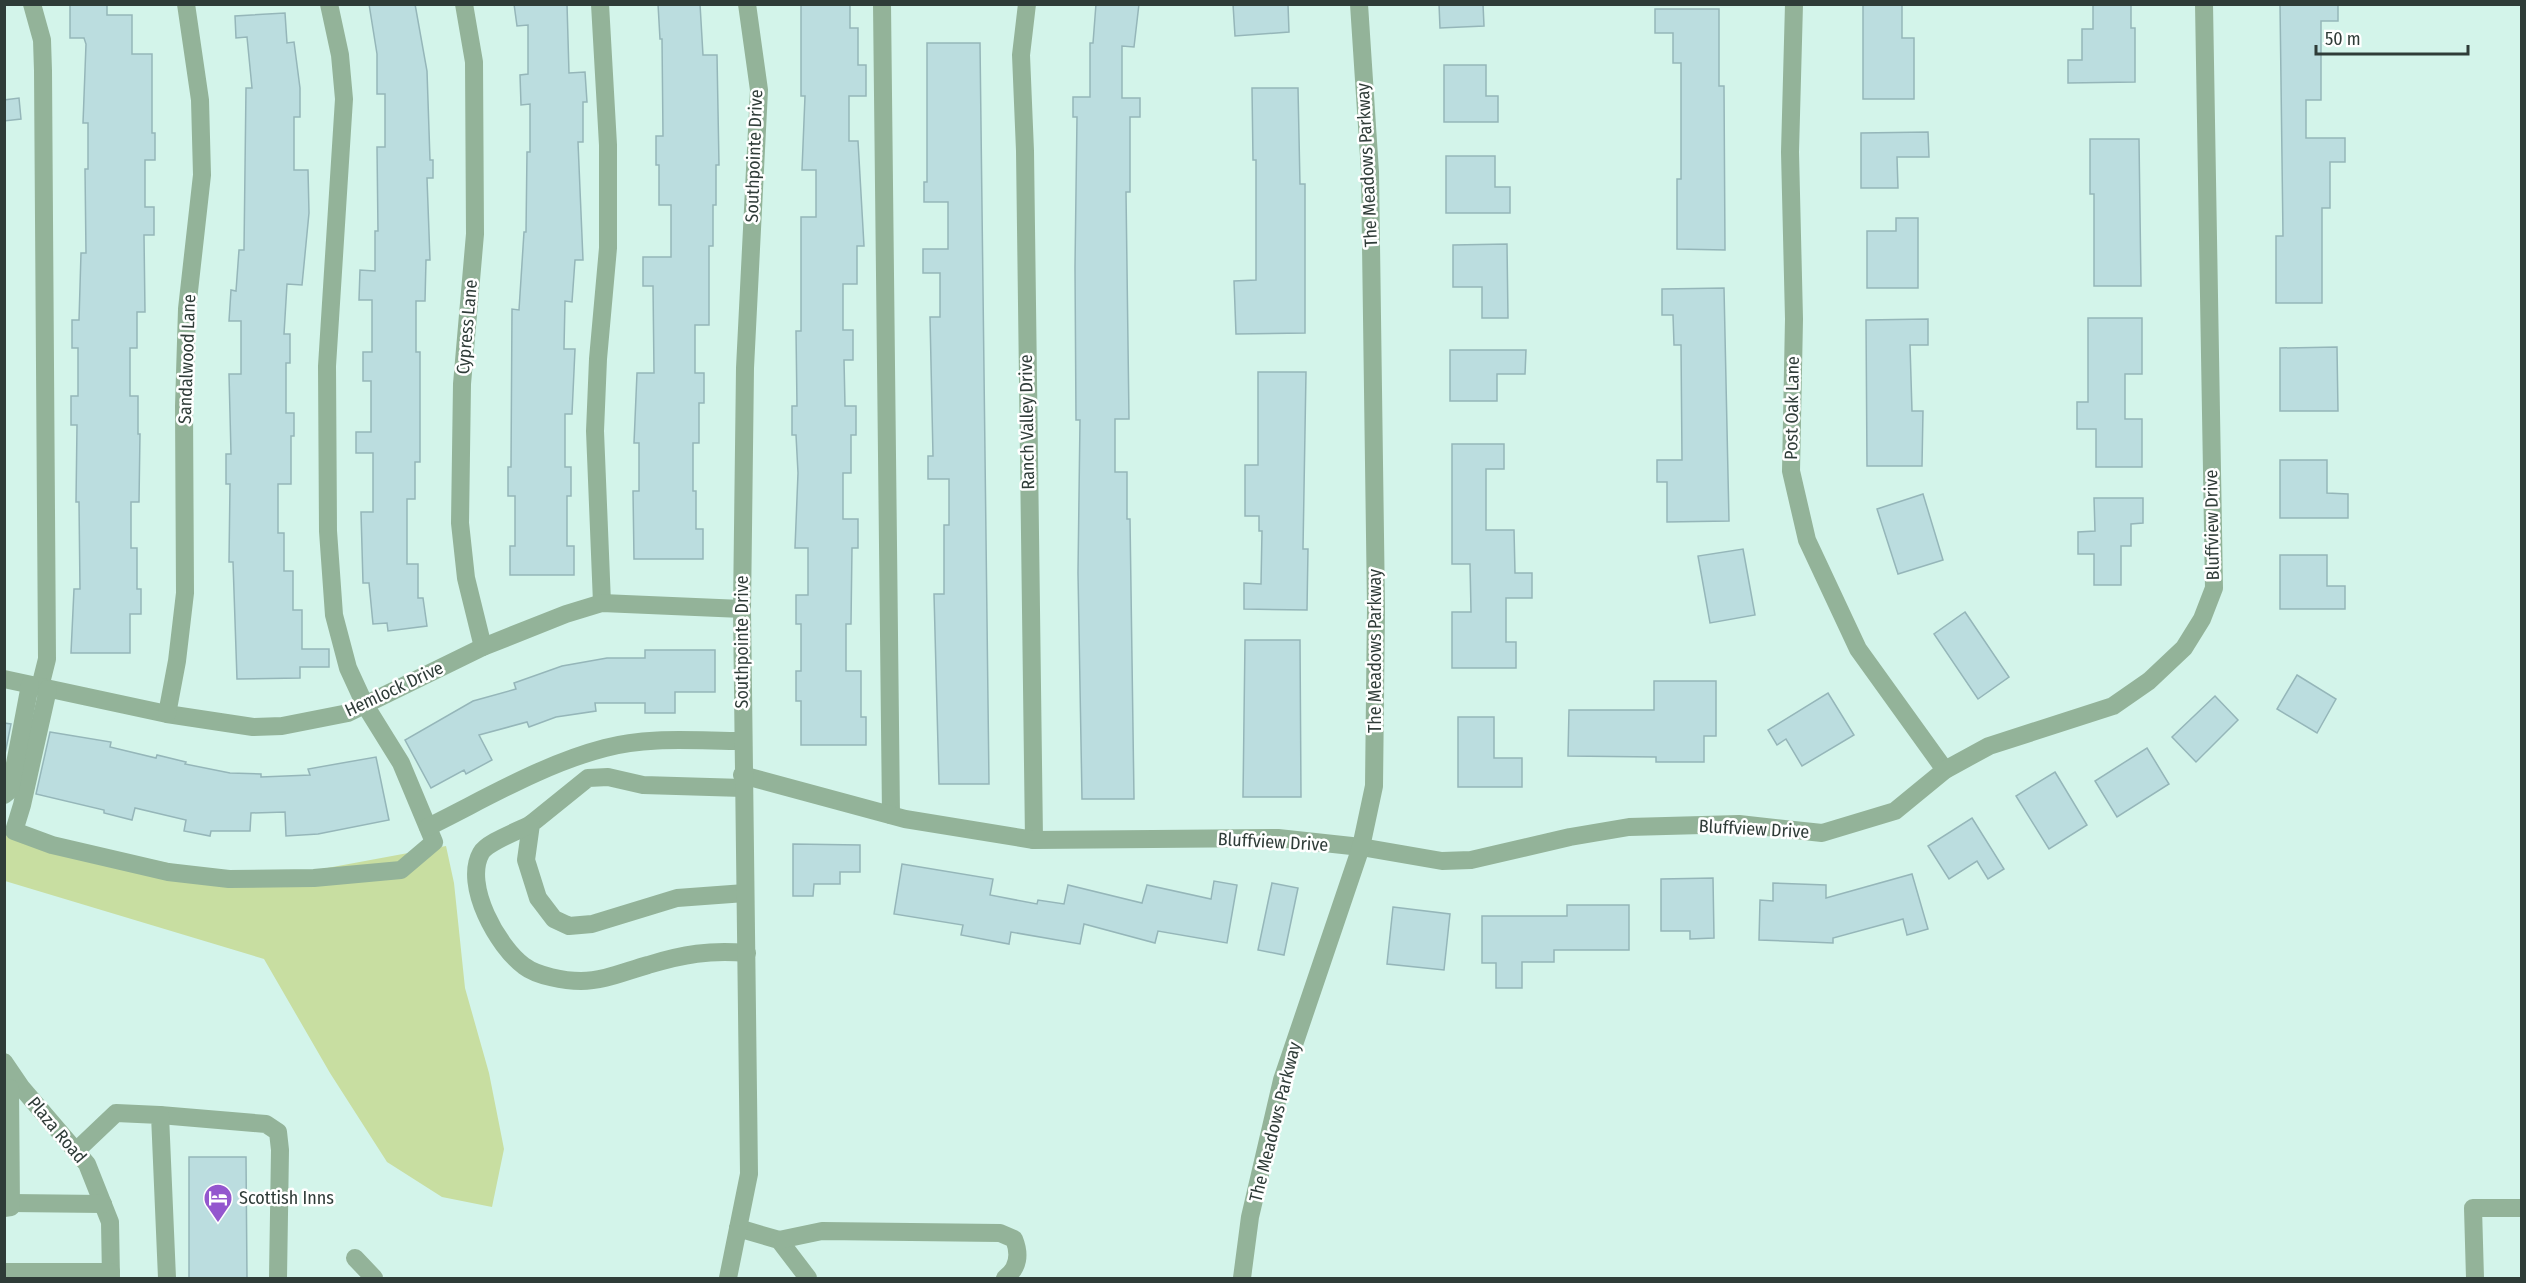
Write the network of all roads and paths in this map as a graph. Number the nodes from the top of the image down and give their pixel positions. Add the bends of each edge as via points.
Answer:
1 (32, 4) edge
2 (186, 4) edge
3 (329, 4) edge
4 (464, 4) edge
5 (600, 4) edge
6 (747, 4) edge
7 (882, 4) edge
8 (1027, 4) edge
9 (1359, 4) edge
10 (1794, 4) edge
11 (2204, 4) edge
12 (602, 603) junction
13 (742, 609) junction
14 (483, 647) junction
15 (4, 679) edge
16 (39, 687) junction
17 (365, 705) junction
18 (167, 714) junction
19 (742, 741) junction
20 (1945, 770) junction
21 (743, 781) junction
22 (4, 795) edge
23 (891, 815) junction
24 (531, 824) junction
25 (428, 827) junction
26 (1034, 840) junction
27 (1361, 847) junction
28 (745, 893) junction
29 (747, 953) junction
30 (4, 1062) edge
31 (12, 1087) edge
32 (160, 1115) junction
33 (76, 1150) junction
34 (103, 1204) junction
35 (8, 1205) edge
36 (2522, 1208) edge
37 (738, 1228) junction
38 (779, 1240) junction
39 (355, 1258) dead end
40 (4, 1272) edge
41 (64, 1275) edge
42 (111, 1275) edge
43 (167, 1278) edge
44 (278, 1278) edge
45 (374, 1278) edge
46 (728, 1278) edge
47 (808, 1278) edge
48 (1005, 1278) edge
49 (1242, 1278) edge
50 (2475, 1278) edge

1 - 16 street via 42,40 43,71 47,659
2 - 18 street, Sandalwood Lane via 200,100 202,175 187,309 185,593
3 - 17 street via 344,99 327,366 328,531 334,615 348,668
4 - 14 street, Cypress Lane via 474,62 475,234 462,384 460,523 466,578
5 - 12 street via 608,145 608,248 595,431
6 - 13 street, Southpointe Drive via 759,90 744,368
7 - 23 street
8 - 26 street, Ranch Valley Drive via 1021,55 1026,151
9 - 27 street, The Meadows Parkway via 1370,172 1376,608 1374,786
10 - 20 street, Post Oak Lane via 1790,152 1794,319 1791,471 1807,540 1858,649
11 - 20 street, Bluffview Drive via 2214,588 2202,619 2184,648 2149,681 2113,706 1989,746
12 - 13 street, Hemlock Drive
12 - 14 street, Hemlock Drive
13 - 19 street, Southpointe Drive
14 - 17 street, Hemlock Drive
15 - 16 street, Hemlock Drive
16 - 18 street, Hemlock Drive
16 - 22 street via 10,790
16 - 25 street via 22,805 14,831 52,845 168,872 218,878 314,878 401,870 434,842
17 - 18 street, Hemlock Drive via 348,713 282,726 253,727
17 - 25 street via 401,763
19 - 21 street, Southpointe Drive
19 - 25 street via 647,742 605,748 551,766
20 - 27 street, Bluffview Drive via 1895,811 1822,833 1739,824 1629,827 1457,861 1426,860
21 - 23 street, Bluffview Drive
21 - 24 street, Bluffview Drive via 643,785 608,777 588,778
21 - 28 street, Southpointe Drive
23 - 26 street, Bluffview Drive
24 - 28 street via 526,860 538,898 554,919 569,926 592,924 677,898
24 - 29 street, Bluffview Drive via 491,843 481,852 475,871 483,907 498,937 525,968 581,981 711,951
26 - 27 street, Bluffview Drive via 1278,838
27 - 49 street, The Meadows Parkway via 1282,1080 1250,1217
28 - 29 street, Southpointe Drive
29 - 37 street, Southpointe Drive via 749,1174
30 - 31 street, Plaza Road
31 - 33 street, Plaza Road
31 - 35 street
32 - 33 street via 116,1113
32 - 43 street
32 - 44 street via 266,1124 278,1132
33 - 34 street, Plaza Road via 87,1164
34 - 35 street
34 - 42 street, Plaza Road via 110,1222
36 - 50 street via 2473,1209
37 - 38 street
37 - 46 street, Southpointe Drive
38 - 47 street
38 - 48 street via 822,1231 1000,1233 1014,1239 1018,1251 1011,1274
39 - 45 street
40 - 41 street
41 - 42 street

